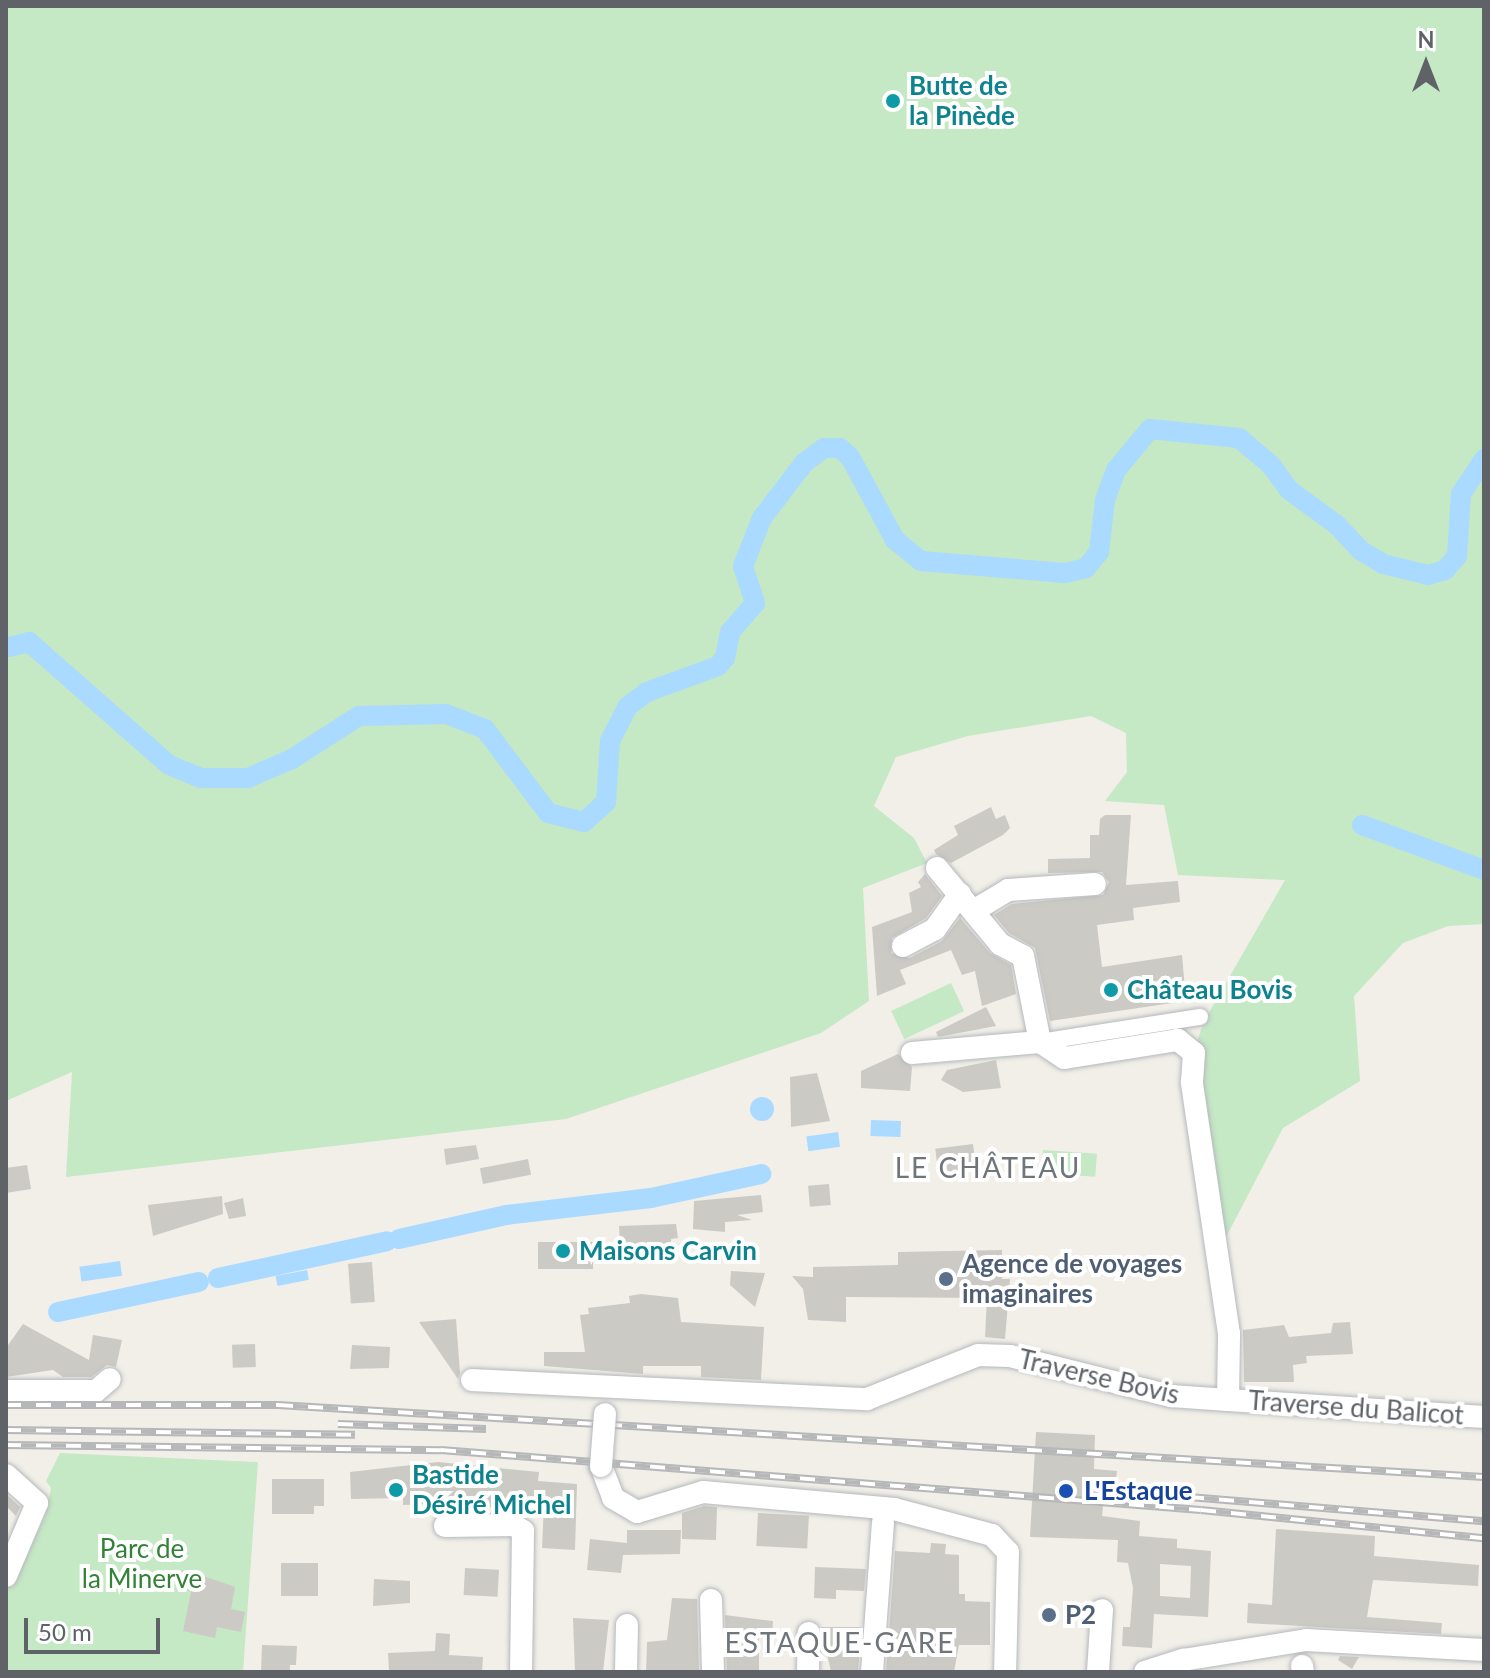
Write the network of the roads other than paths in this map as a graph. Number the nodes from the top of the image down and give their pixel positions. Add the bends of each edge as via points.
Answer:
1 (937, 868) dead end
2 (1095, 884) dead end
3 (968, 902) junction
4 (903, 946) dead end
5 (1200, 1017) dead end
6 (1040, 1042) junction
7 (912, 1053) dead end
8 (110, 1379) dead end
9 (472, 1380) dead end
10 (607, 1388) junction
11 (6, 1391) edge
12 (1228, 1400) junction
13 (1484, 1417) edge
14 (6, 1475) edge
15 (883, 1522) dead end
16 (445, 1526) dead end
17 (6, 1576) edge
18 (711, 1600) dead end
19 (1102, 1610) dead end
20 (627, 1625) dead end
21 (809, 1633) dead end
22 (1484, 1650) edge
23 (521, 1672) edge
24 (626, 1672) edge
25 (713, 1672) edge
26 (808, 1672) edge
27 (872, 1672) edge
28 (1005, 1672) edge
29 (1098, 1672) edge
30 (1145, 1672) edge

1 - 3 street
2 - 3 street via 1008,890
3 - 4 street
3 - 6 street via 1000,944 1023,956
5 - 6 street
6 - 7 street
6 - 12 street via 1064,1058 1178,1040 1194,1053 1192,1082 1229,1334
8 - 11 street via 96,1391
9 - 10 street, Traverse Bovis
10 - 12 street, Traverse Bovis via 867,1399 978,1355 1010,1356 1171,1396
10 - 28 street, bridge via 601,1466 613,1498 637,1512 703,1492 894,1509 992,1535 1008,1552
12 - 13 street, Traverse du Balicot
14 - 17 street via 37,1503
15 - 27 street
16 - 23 street via 514,1525 523,1531
18 - 25 street
19 - 29 street
20 - 24 street
21 - 26 street
22 - 30 street via 1306,1640 1183,1660

